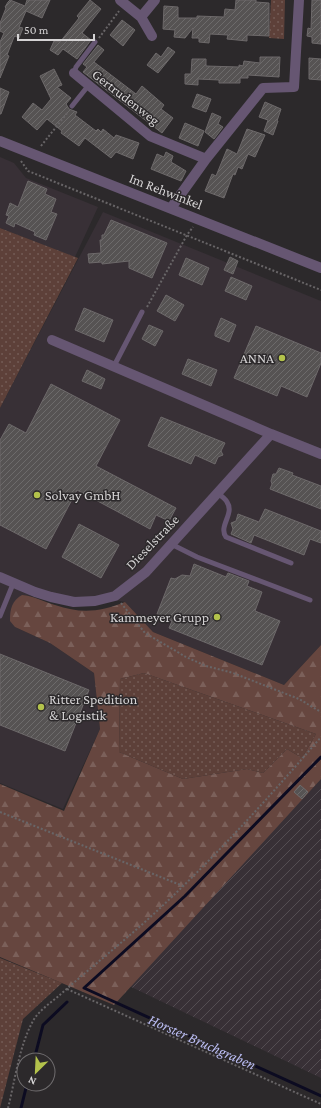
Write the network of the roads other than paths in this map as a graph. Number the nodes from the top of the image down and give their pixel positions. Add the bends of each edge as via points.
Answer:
1 (155, 0) edge
2 (299, 0) edge
3 (122, 2) edge
4 (142, 16) junction
5 (152, 36) dead end
6 (95, 42) road end
7 (74, 73) joint
8 (88, 86) junction
9 (72, 106) road end
10 (0, 141) edge
11 (206, 160) junction
12 (172, 208) junction
13 (321, 268) edge
14 (142, 312) road end
15 (52, 340) dead end
16 (114, 366) junction
17 (271, 434) junction
18 (321, 454) edge
19 (217, 492) junction
20 (171, 544) junction
21 (291, 563) dead end
22 (0, 577) edge
23 (14, 584) junction
24 (310, 600) dead end
25 (0, 616) edge

1 - 4 street
2 - 11 street via 294,87 263,88
3 - 4 street
4 - 5 street
6 - 7 lane
7 - 8 street, Gertrudenweg
8 - 9 lane
8 - 11 street, Gertrudenweg via 150,136
10 - 12 street, Im Rehwinkel
11 - 12 street
12 - 13 street, Im Rehwinkel
14 - 16 lane
15 - 16 street
16 - 17 street
17 - 18 street
17 - 19 street, Dieselstraße
19 - 20 street, Dieselstraße
19 - 21 lane via 229,506 224,526 226,537
20 - 23 street, Dieselstraße via 146,572 115,596 74,602 51,598
20 - 24 lane via 197,557
22 - 23 street, Dieselstraße
23 - 25 lane

